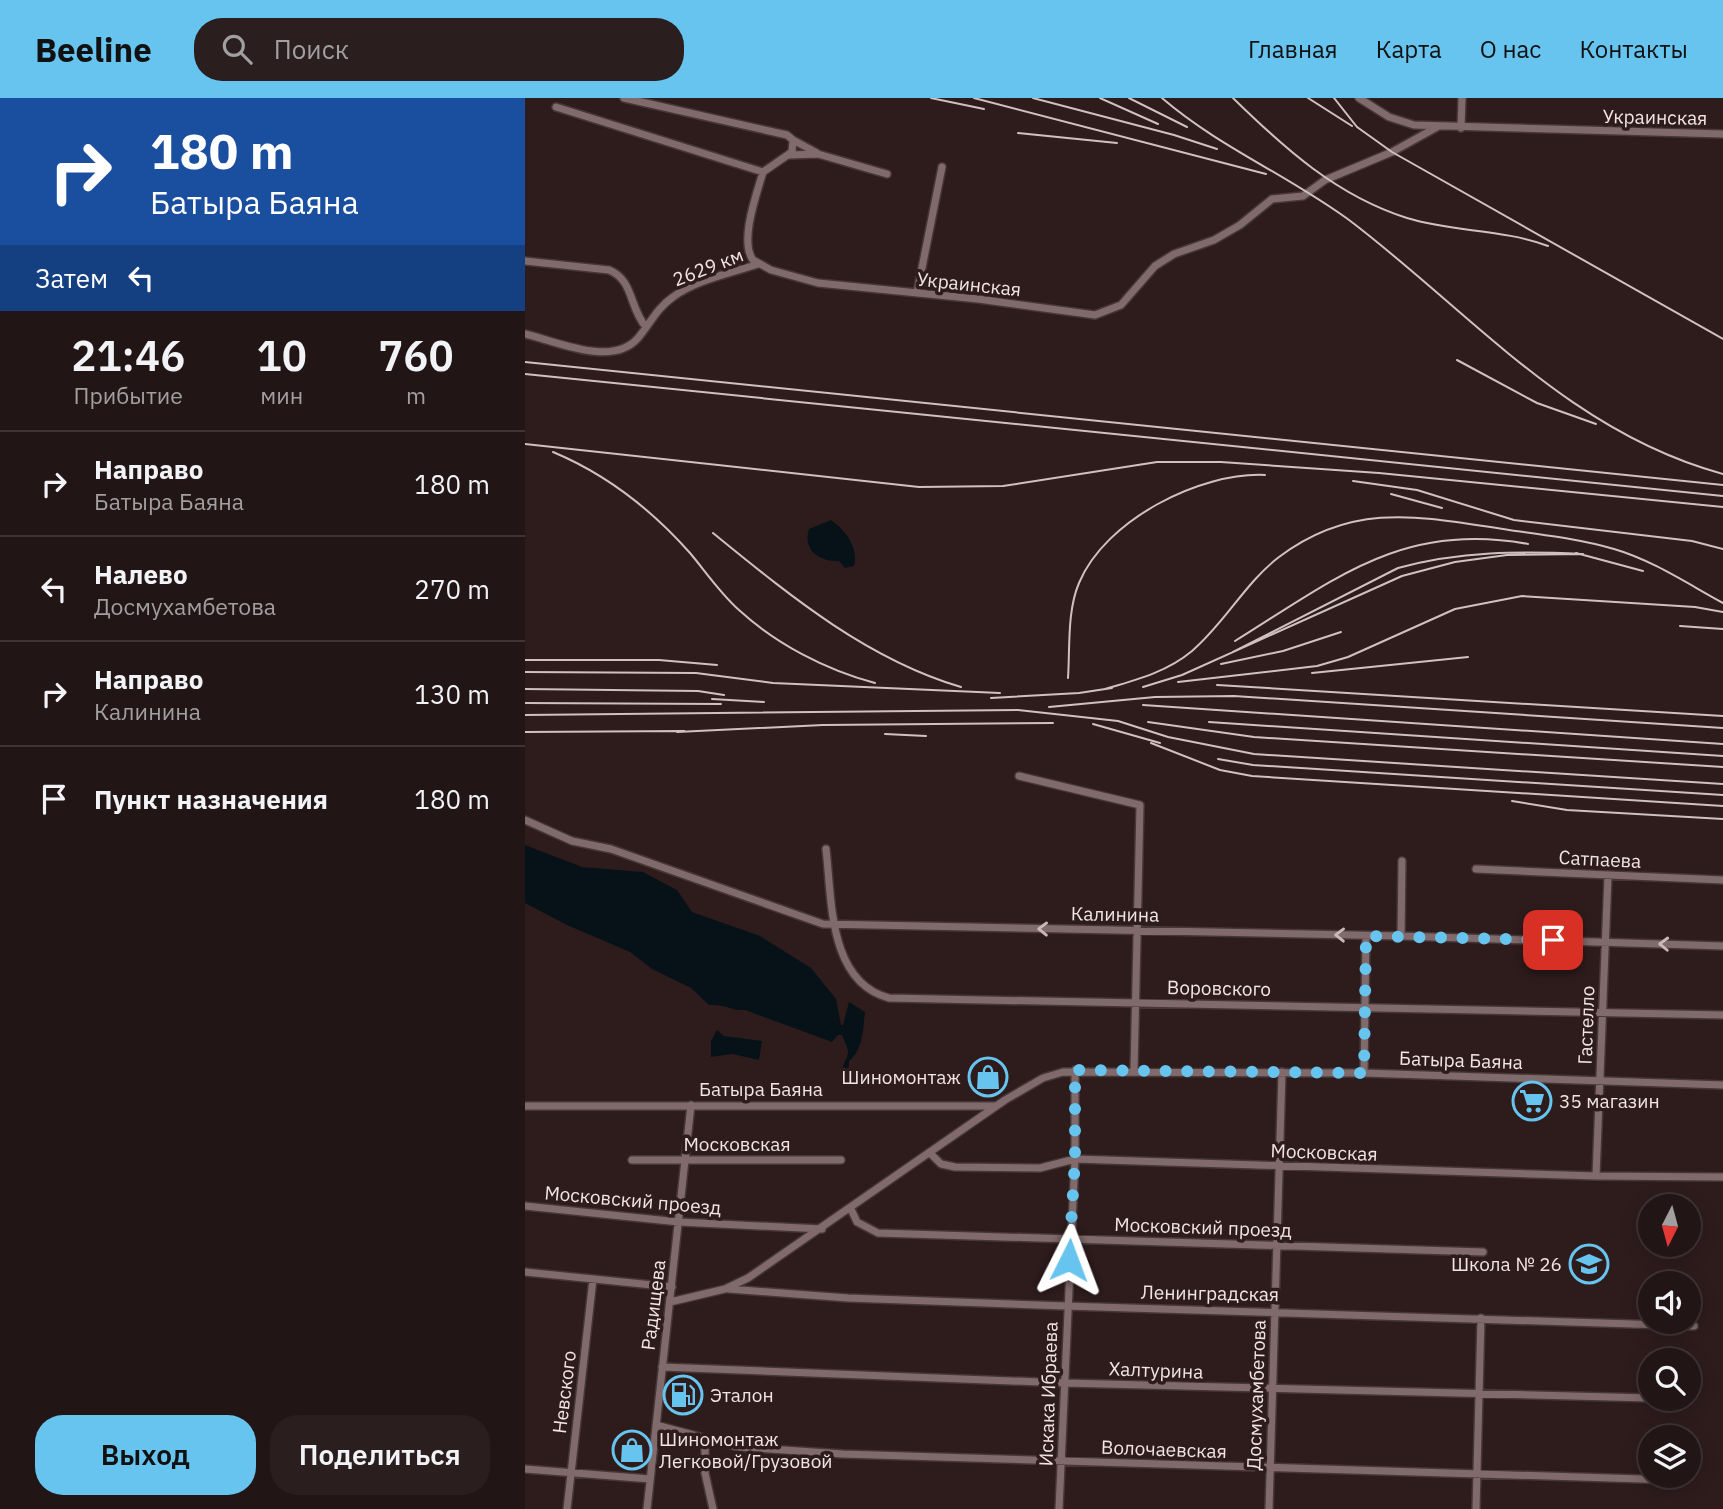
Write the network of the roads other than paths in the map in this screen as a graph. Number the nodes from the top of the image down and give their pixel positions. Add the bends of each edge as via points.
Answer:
1 (624, 98) edge
2 (1359, 98) edge
3 (1462, 98) edge
4 (556, 107) dead end
5 (1439, 127) junction
6 (1461, 128) junction
7 (1723, 134) edge
8 (793, 140) junction
9 (818, 154) junction
10 (788, 155) junction
11 (942, 167) dead end
12 (763, 172) junction
13 (887, 174) dead end
14 (525, 261) edge
15 (758, 264) junction
16 (917, 293) junction
17 (646, 327) junction
18 (525, 334) edge
19 (1019, 776) dead end
20 (525, 820) edge
21 (826, 849) dead end
22 (1402, 861) dead end
23 (1476, 869) dead end
24 (1608, 876) junction
25 (1723, 880) edge
26 (836, 924) junction
27 (1135, 930) junction
28 (1366, 936) junction
29 (1401, 936) junction
30 (1604, 942) junction
31 (1723, 946) edge
32 (1135, 1002) junction
33 (1366, 1006) junction
34 (1602, 1010) junction
35 (1723, 1015) edge
36 (1075, 1070) junction
37 (1134, 1071) junction
38 (1282, 1072) junction
39 (1364, 1073) junction
40 (1600, 1080) junction
41 (1723, 1085) edge
42 (691, 1105) junction
43 (525, 1106) edge
44 (996, 1106) junction
45 (931, 1154) junction
46 (686, 1158) junction
47 (1075, 1159) junction
48 (632, 1160) dead end
49 (841, 1160) dead end
50 (1279, 1166) junction
51 (1596, 1176) junction
52 (1723, 1177) edge
53 (525, 1206) edge
54 (851, 1209) junction
55 (679, 1222) junction
56 (823, 1229) junction
57 (1070, 1237) junction
58 (1276, 1246) junction
59 (1483, 1252) dead end
60 (525, 1272) edge
61 (593, 1279) junction
62 (672, 1287) junction
63 (725, 1289) junction
64 (670, 1302) junction
65 (1066, 1306) junction
66 (1274, 1311) junction
67 (1481, 1318) junction
68 (1638, 1324) edge
69 (662, 1367) junction
70 (1065, 1383) junction
71 (1272, 1389) junction
72 (1479, 1394) junction
73 (1638, 1398) edge
74 (656, 1425) junction
75 (705, 1439) junction
76 (1062, 1461) junction
77 (1269, 1468) junction
78 (525, 1469) edge
79 (570, 1473) junction
80 (1477, 1474) junction
81 (650, 1479) junction
82 (1638, 1479) edge
83 (567, 1509) edge
84 (647, 1509) edge
85 (713, 1509) edge
86 (1059, 1509) edge
87 (1269, 1509) edge
88 (1476, 1509) edge

1 - 8 street
2 - 5 street, Украинская via 1399,122
3 - 6 street
4 - 12 street
5 - 6 street, Украинская
5 - 16 street, Украинская via 1325,180 1303,196 1272,199 1240,225 1156,266 1121,305 1108,312 1095,315
6 - 7 street, Украинская
8 - 9 street
8 - 10 street
9 - 10 street
9 - 13 street
10 - 12 street
11 - 16 street
12 - 15 street via 751,211 748,243 749,255
14 - 17 street via 618,273
15 - 16 street, Украинская via 818,283
15 - 17 street, 2629 км via 676,294
17 - 18 street, 2629 км via 629,345 602,351
19 - 27 street via 1140,805
20 - 26 street, Калинина via 572,841 611,849 802,919
21 - 26 street, Воровского
22 - 29 street
23 - 24 street, Сатпаева
24 - 25 street, Сатпаева
24 - 30 street, Гастелло
27 -> 26 street, Калинина
26 - 32 street, Воровского via 845,964 880,996
28 -> 27 street, Калинина
27 - 32 street
28 - 29 street, Калинина
28 - 33 street
29 - 30 street, Калинина
31 -> 30 street, Калинина
30 - 34 street, Гастелло
32 - 33 street, Воровского
32 - 37 street
33 - 34 street, Воровского
33 - 39 street
34 - 35 street, Воровского
34 - 40 street, Гастелло
36 - 37 street, Батыра Баяна
36 - 44 street, Батыра Баяна via 1043,1078
36 - 47 street, Искака Ибраева
37 - 38 street, Батыра Баяна
38 - 39 street, Батыра Баяна
38 - 50 street, Досмухамбетова
39 - 40 street, Батыра Баяна
40 - 41 street, Батыра Баяна
40 - 51 street, Гастелло
42 - 43 street, Батыра Баяна
42 - 44 street, Батыра Баяна
42 - 46 street, Радищева
44 - 45 street, Батыра Баяна
45 - 47 street, Московская via 941,1164 955,1167 1040,1168
45 - 54 street, Батыра Баяна
46 - 48 street, Московская
46 - 49 street, Московская
46 - 55 street, Радищева
47 - 50 street, Московская
47 - 57 street, Искака Ибраева
50 - 51 street, Московская
50 - 58 street, Досмухамбетова
51 - 52 street, Московская
53 - 55 street, Московский проезд
54 - 56 street, Батыра Баяна
54 - 57 street, Московский проезд via 857,1222 878,1233
55 - 56 street, Московский проезд
55 - 62 street, Радищева
56 - 63 street, Батыра Баяна
57 - 58 street, Московский проезд
57 - 65 street, Искака Ибраева
58 - 59 street, Московский проезд
58 - 66 street, Досмухамбетова
60 - 61 street
61 - 62 street
61 - 79 street, Невского
62 - 64 street, Радищева
63 - 64 street, Батыра Баяна
63 - 65 street, Ленинградская
64 - 69 street, Радищева
65 - 66 street, Ленинградская
65 - 70 street, Искака Ибраева
66 - 67 street, Ленинградская
66 - 71 street, Досмухамбетова
67 - 68 street, Ленинградская
67 - 72 street
69 - 70 street, Халтурина
69 - 74 street, Радищева
70 - 71 street, Халтурина
70 - 76 street, Искака Ибраева
71 - 72 street, Халтурина
71 - 77 street, Досмухамбетова
72 - 73 street, Халтурина
72 - 80 street
74 - 75 street, Волочаевская
74 - 81 street, Радищева
75 - 76 street, Волочаевская via 738,1447 843,1454
75 - 85 street via 705,1473
76 - 77 street, Волочаевская
76 - 86 street, Искака Ибраева
77 - 80 street, Волочаевская
77 - 87 street, Досмухамбетова
78 - 79 street
79 - 81 street
79 - 83 street, Невского
80 - 82 street, Волочаевская
80 - 88 street
81 - 84 street, Радищева

